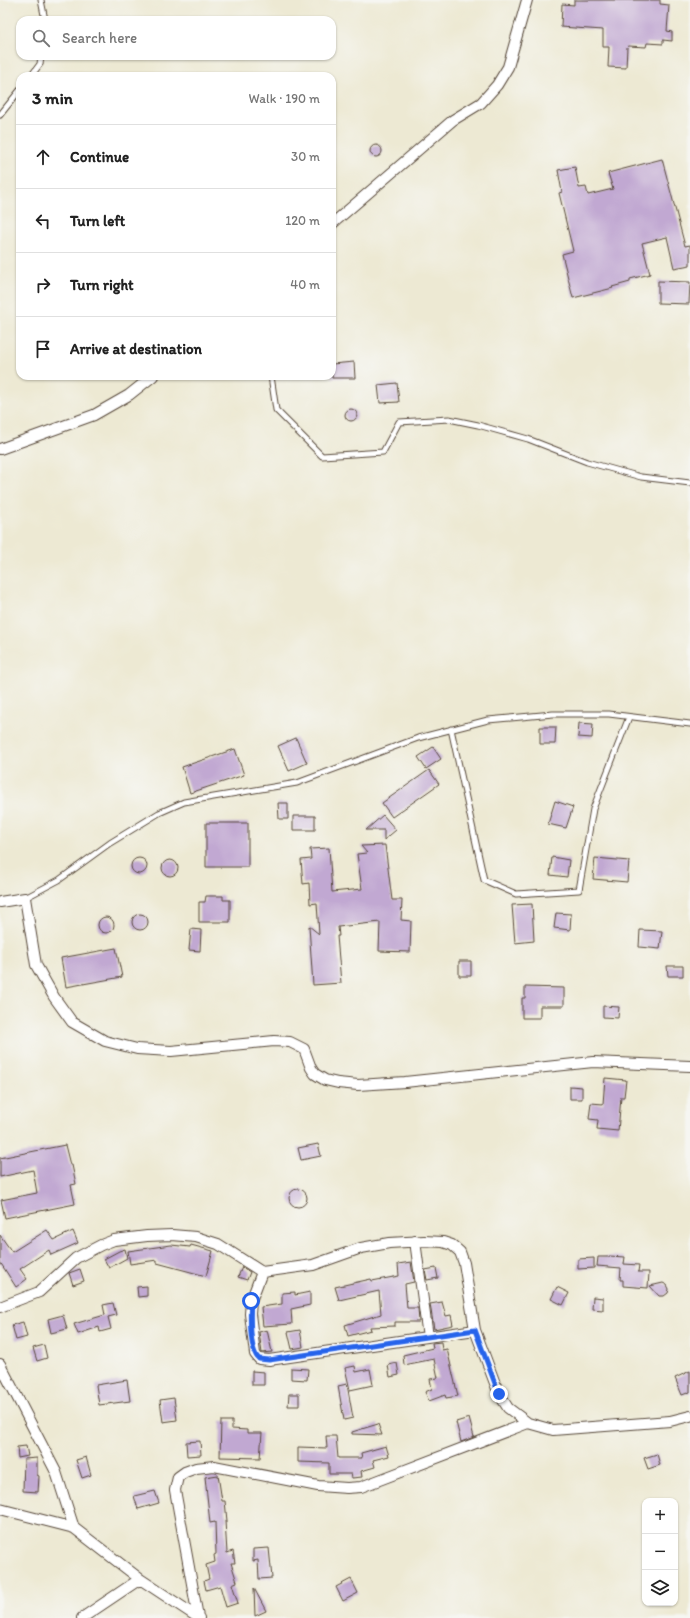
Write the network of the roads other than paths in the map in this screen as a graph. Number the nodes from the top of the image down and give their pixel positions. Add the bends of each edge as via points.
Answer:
1 (41, 0) edge
2 (527, 0) edge
3 (44, 16) edge
4 (40, 60) edge
5 (34, 72) edge
6 (16, 95) edge
7 (0, 115) edge
8 (336, 221) edge
9 (148, 380) edge
10 (272, 380) edge
11 (0, 449) edge
12 (690, 483) edge
13 (629, 716) junction
14 (690, 724) edge
15 (451, 729) junction
16 (25, 898) junction
17 (0, 902) edge
18 (690, 1066) edge
19 (415, 1241) junction
20 (262, 1272) junction
21 (0, 1307) edge
22 (475, 1330) junction
23 (428, 1336) junction
24 (0, 1364) edge
25 (690, 1416) edge
26 (528, 1423) junction
27 (0, 1509) edge
28 (74, 1528) junction
29 (140, 1578) junction
30 (199, 1617) edge
31 (82, 1618) edge

1 - 3 lane
2 - 8 street via 508,67 497,85 481,103 453,120
4 - 5 lane
6 - 7 lane
9 - 11 street via 129,395 94,415
10 - 12 lane via 276,410 322,456 383,452 399,422 449,419 528,439 586,462 641,477
13 - 14 lane
13 - 15 lane via 553,714 488,720
13 - 15 lane via 593,809 579,890 516,894 484,880
15 - 16 lane via 418,738 297,783 184,802 158,813 48,887
16 - 17 street
16 - 18 street via 36,965 72,1022 105,1041 137,1049 171,1050 274,1041 290,1042 304,1049 315,1074 325,1080 358,1085 593,1062
19 - 20 street via 361,1248 313,1265
19 - 22 street via 443,1242 460,1252
19 - 23 street
20 - 21 street via 218,1244 196,1237 172,1235 114,1240 76,1258 39,1292
20 - 23 street via 251,1301 250,1314 255,1354 259,1359 269,1360
22 - 23 street
22 - 26 street via 499,1394 508,1408
24 - 28 street via 56,1472
25 - 26 street via 670,1421 553,1430
26 - 30 street via 361,1487 318,1486 214,1466 185,1472 178,1477 175,1490
27 - 28 street
28 - 29 street
29 - 30 street
29 - 31 street

